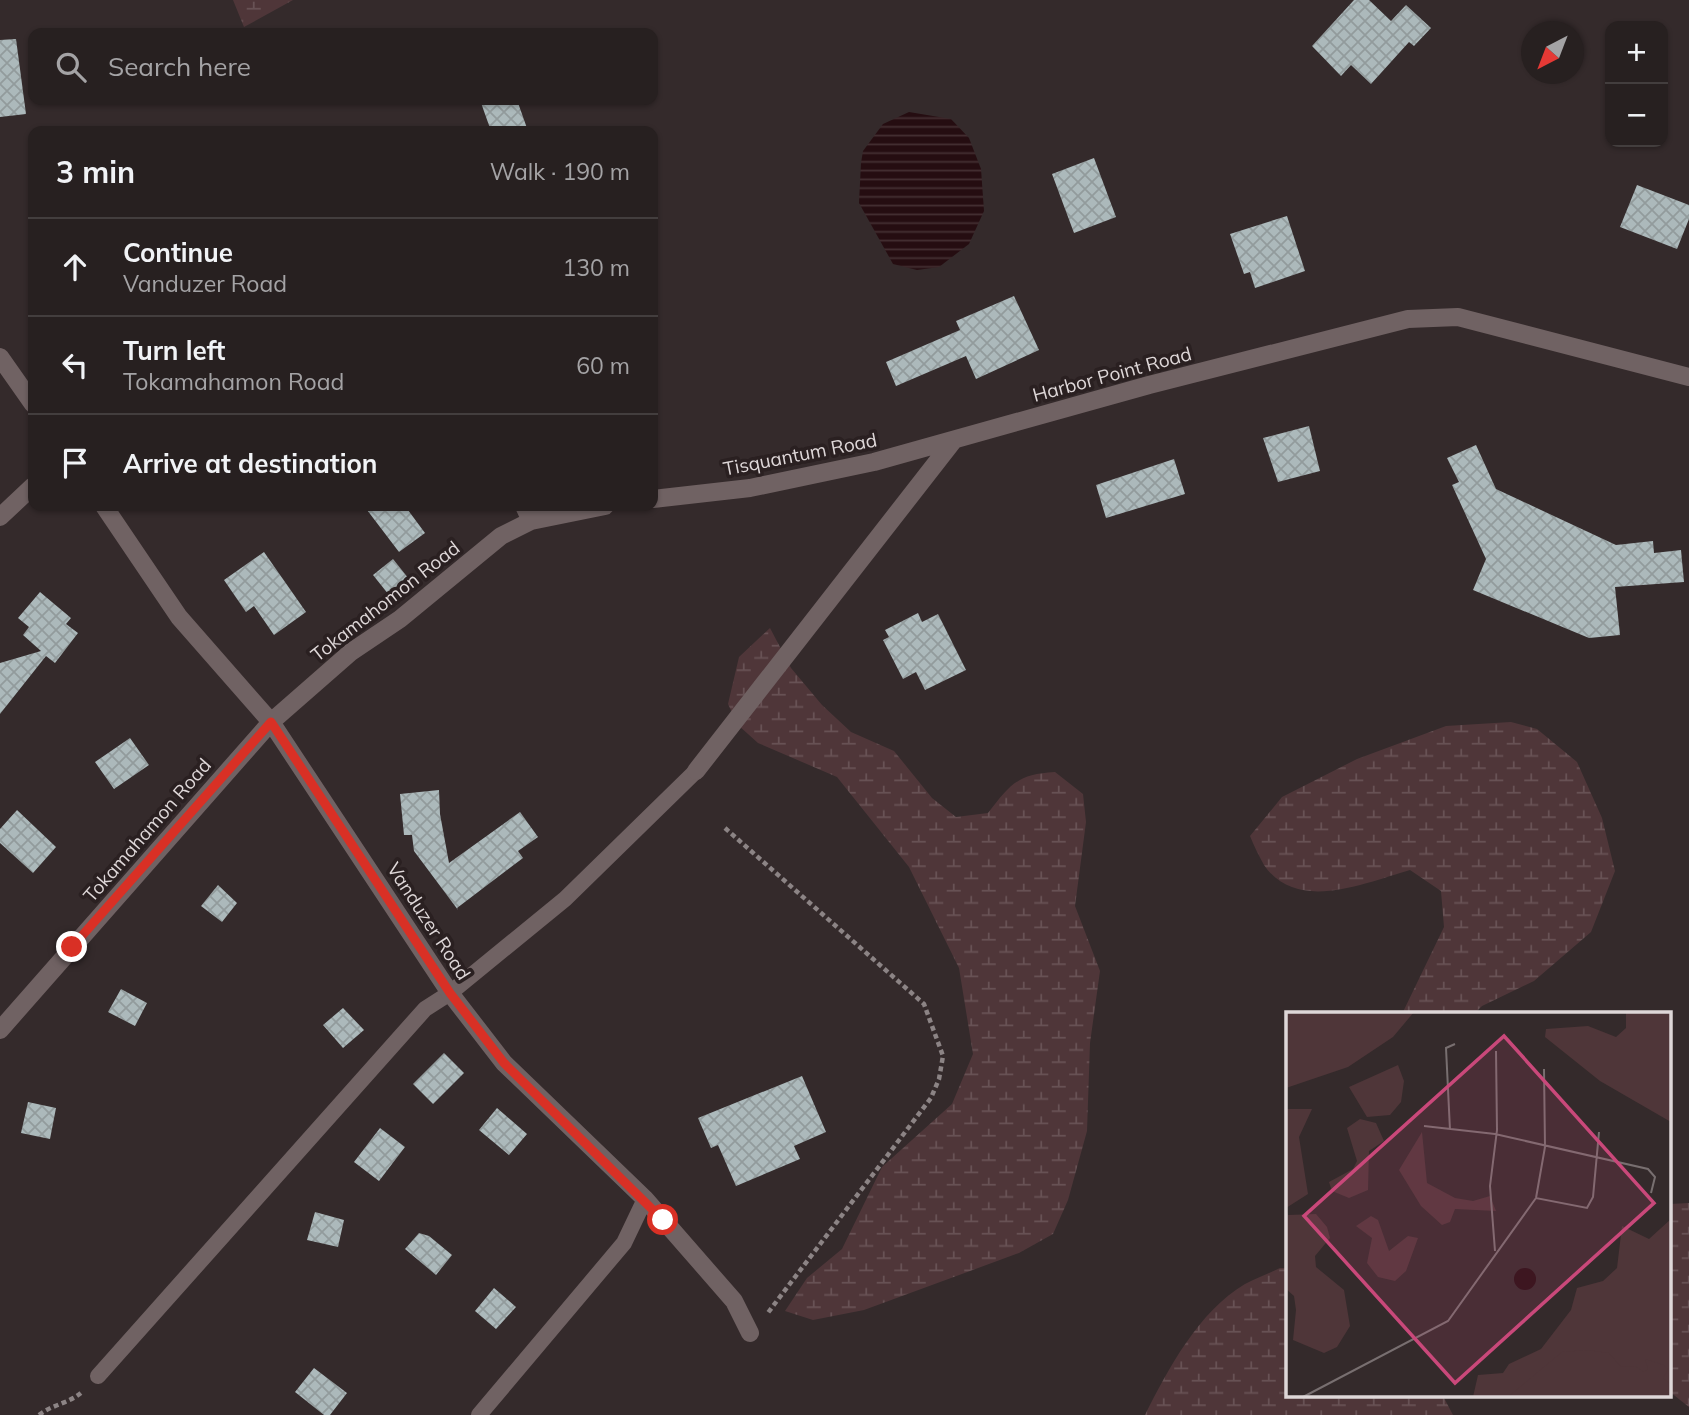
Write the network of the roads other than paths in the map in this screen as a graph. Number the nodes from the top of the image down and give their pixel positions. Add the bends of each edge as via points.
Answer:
1 (0, 357) edge
2 (1689, 377) edge
3 (28, 397) edge
4 (954, 440) junction
5 (28, 491) edge
6 (658, 498) edge
7 (107, 511) edge
8 (556, 511) edge
9 (527, 514) edge
10 (0, 517) edge
11 (271, 722) junction
12 (696, 771) joint
13 (450, 993) junction
14 (0, 1030) edge
15 (645, 1199) junction
16 (750, 1333) road end
17 (98, 1376) road end
18 (479, 1415) edge

1 - 3 street
2 - 4 street, Harbor Point Road via 1458,317 1408,319
4 - 6 street, Tisquantum Road via 750,488
4 - 12 street
5 - 10 street
7 - 11 street, Vanduzer Road via 179,617
8 - 9 street
9 - 11 street, Tokamahomon Road via 400,619 351,652
11 - 13 street, Vanduzer Road
11 - 14 street, Tokamahamon Road
12 - 13 lane via 565,899
13 - 15 street, Vanduzer Road via 504,1063
13 - 17 lane via 425,1009
15 - 16 street, Vanduzer Road via 734,1301
15 - 18 lane via 624,1243

